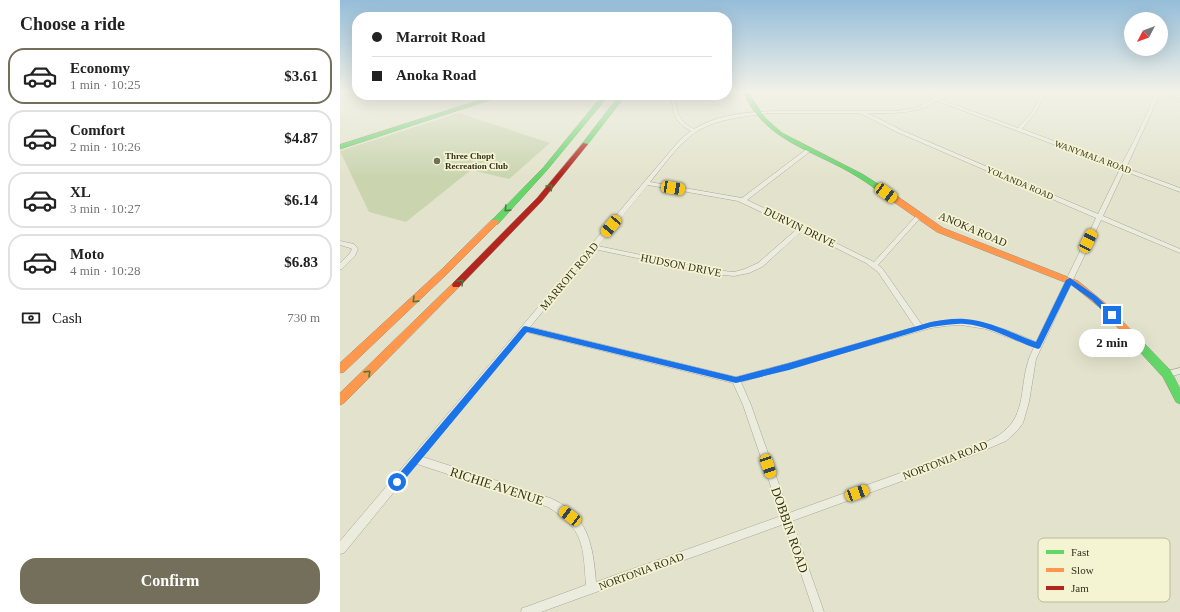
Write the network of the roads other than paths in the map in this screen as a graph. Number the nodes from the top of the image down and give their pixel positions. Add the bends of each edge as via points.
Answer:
1 (425, 120) edge
2 (586, 120) edge
3 (604, 120) edge
4 (680, 120) edge
5 (721, 120) edge
6 (764, 120) edge
7 (872, 120) edge
8 (992, 120) edge
9 (1028, 120) edge
10 (1146, 120) edge
11 (1020, 130) junction
12 (694, 131) junction
13 (340, 147) edge
14 (810, 149) junction
15 (1123, 168) junction
16 (646, 184) junction
17 (1180, 190) edge
18 (743, 200) junction
19 (919, 216) junction
20 (1100, 217) junction
21 (802, 228) junction
22 (340, 243) edge
23 (593, 247) junction
24 (1180, 251) edge
25 (875, 265) junction
26 (340, 267) edge
27 (1070, 280) junction
28 (525, 328) junction
29 (920, 328) junction
30 (1038, 346) junction
31 (340, 369) edge
32 (1180, 371) edge
33 (1166, 374) junction
34 (736, 380) junction
35 (1180, 399) edge
36 (340, 400) edge
37 (416, 459) junction
38 (786, 518) junction
39 (340, 549) edge
40 (592, 588) junction
41 (526, 612) edge
42 (819, 612) edge

1 - 13 main road
2 -> 31 main road via 537,178 454,262
36 -> 3 main road via 498,243 568,167
4 - 12 street
5 - 12 street, MARROIT ROAD
6 - 14 main road, ANOKA ROAD via 780,134
7 - 20 street, YOLANDA ROAD
8 - 11 street, WANYMALA ROAD
9 - 11 street
10 - 15 street, NORTONIA ROAD
11 - 15 street, WANYMALA ROAD
12 - 16 street, MARROIT ROAD via 684,139
14 - 18 street
14 - 19 main road, ANOKA ROAD via 860,175
15 - 17 street, WANYMALA ROAD
15 - 20 street, NORTONIA ROAD
16 - 18 street, DURVIN DRIVE
16 - 23 street, MARROIT ROAD
18 - 21 street, DURVIN DRIVE
19 - 25 street
19 - 27 main road, ANOKA ROAD via 940,230 965,241
20 - 24 street, YOLANDA ROAD
20 - 27 street, NORTONIA ROAD
21 - 23 street, HUDSON DRIVE via 760,265 734,274
21 - 25 street, DURVIN DRIVE
22 - 26 street via 355,249
23 - 28 street, MARROIT ROAD
25 - 29 street, DURVIN DRIVE
27 - 30 street, NORTONIA ROAD
27 - 33 main road, ANOKA ROAD via 1102,305
28 - 34 street
28 - 37 street, MARROIT ROAD
29 - 30 street via 966,321 997,329
29 - 34 street
30 - 38 street, NORTONIA ROAD via 1031,363 1023,411 1017,423 1005,436 970,452
32 - 33 street
33 - 35 main road, ANOKA ROAD
34 - 38 street, DOBBIN ROAD
37 - 39 street, MARROIT ROAD
37 - 40 street, RICHIE AVENUE via 562,509 577,524 585,537
38 - 40 street, NORTONIA ROAD
38 - 42 street, DOBBIN ROAD
40 - 41 street, NORTONIA ROAD

